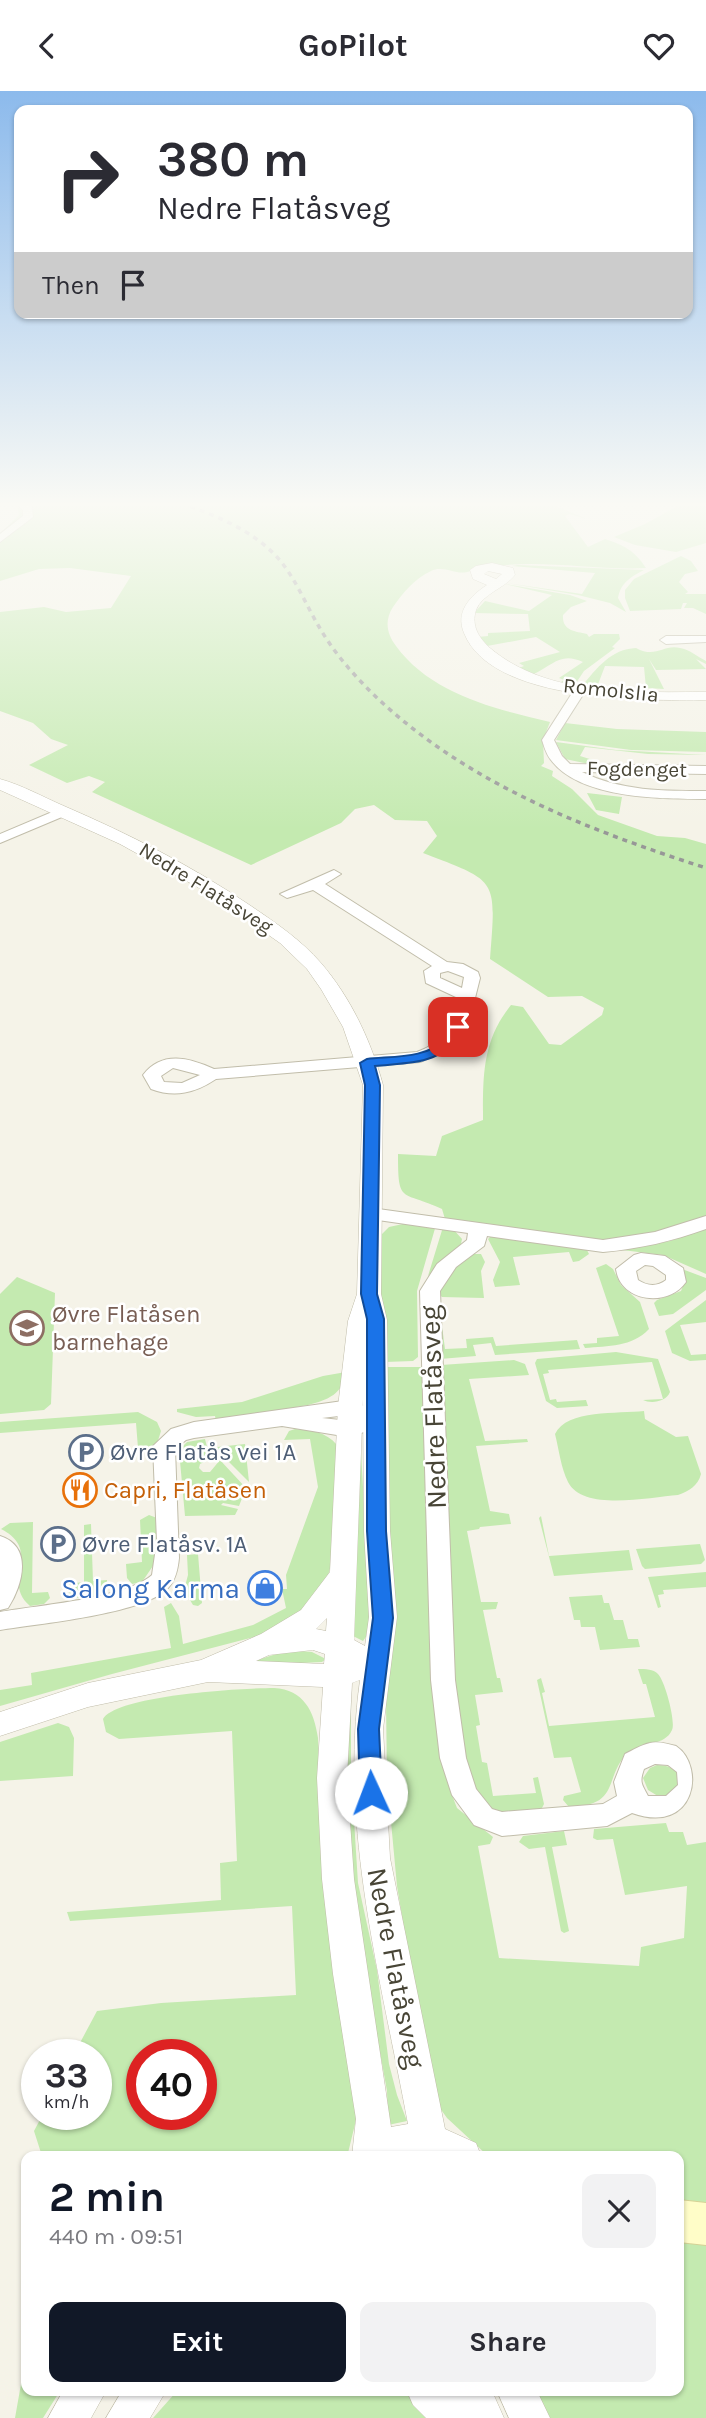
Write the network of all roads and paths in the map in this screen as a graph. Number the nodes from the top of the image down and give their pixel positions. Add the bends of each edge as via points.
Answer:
1 (470, 612) edge
2 (666, 639) dead end
3 (706, 639) edge
4 (580, 690) junction
5 (706, 696) edge
6 (568, 768) junction
7 (706, 770) edge
8 (0, 783) edge
9 (706, 795) edge
10 (64, 811) junction
11 (0, 839) edge
12 (334, 874) dead end
13 (198, 879) joint
14 (314, 884) junction
15 (287, 894) dead end
16 (443, 966) junction
17 (467, 996) junction
18 (367, 1063) junction
19 (212, 1074) dead end
20 (370, 1214) junction
21 (706, 1222) edge
22 (477, 1227) junction
23 (603, 1246) junction
24 (628, 1265) dead end
25 (357, 1404) junction
26 (0, 1545) edge
27 (343, 1575) junction
28 (0, 1601) edge
29 (0, 1621) edge
30 (265, 1644) junction
31 (338, 1661) junction
32 (377, 1665) junction
33 (205, 1671) junction
34 (0, 1724) edge
35 (636, 1798) dead end
36 (429, 2140) junction
37 (371, 2151) edge
38 (380, 2151) edge
39 (452, 2151) edge
40 (684, 2222) edge
41 (706, 2224) edge
42 (83, 2396) edge
43 (142, 2396) edge
44 (432, 2396) edge
45 (475, 2396) edge
46 (519, 2396) edge
47 (68, 2418) edge
48 (126, 2418) edge
49 (453, 2418) edge
50 (484, 2418) edge
51 (530, 2418) edge

1 - 4 street, Romolslia via 472,638 490,656 547,683
2 - 3 street
4 - 5 street, Romolslia
4 - 6 street, Fogdenget via 548,740 554,757
6 - 7 street, Fogdenget
6 - 9 street, Fogdenget via 600,785 624,790
8 - 10 street, Nedre Flatåsveg
10 - 11 street
10 - 13 street, Nedre Flatåsveg via 171,861
12 - 14 street, Nedre Flatåsveg
13 - 18 street, Nedre Flatåsveg via 284,937 320,974 346,1013
14 - 15 street, Nedre Flatåsveg
14 - 16 street
16 - 17 street via 457,966 472,975
16 - 17 street via 432,971 432,980
17 - 18 street via 466,1012 440,1050
18 - 19 street
18 - 20 street, Nedre Flatåsveg via 373,1085
20 - 22 street
20 - 25 street, Nedre Flatåsveg via 369,1294 359,1321 366,1348
21 - 23 street via 635,1245
22 - 23 street
22 - 35 street, Nedre Flatåsveg via 477,1242 437,1274 430,1291 443,1680 453,1758 465,1795 483,1817 502,1824 607,1815
23 - 24 street via 605,1255
25 - 27 street, Nedre Flatåsveg
25 - 29 street via 178,1434 164,1446 169,1551 160,1583 135,1596
25 - 32 street, Nedre Flatåsveg via 376,1420 376,1531 383,1618
26 - 28 street via 11,1560 9,1587
27 - 30 street via 311,1618
27 - 31 street, Nedre Flatåsveg
30 - 31 street via 313,1639
30 - 33 street
31 - 32 street
31 - 33 street
31 - 37 street, Nedre Flatåsveg via 332,1778 338,1879 374,2119
32 - 36 street, Nedre Flatåsveg via 368,1729 374,1858
33 - 34 street via 88,1695
36 - 38 street via 398,2142
36 - 39 street
40 - 41 main road
42 - 47 street
43 - 48 street
44 - 49 street
45 - 50 street
46 - 51 street

